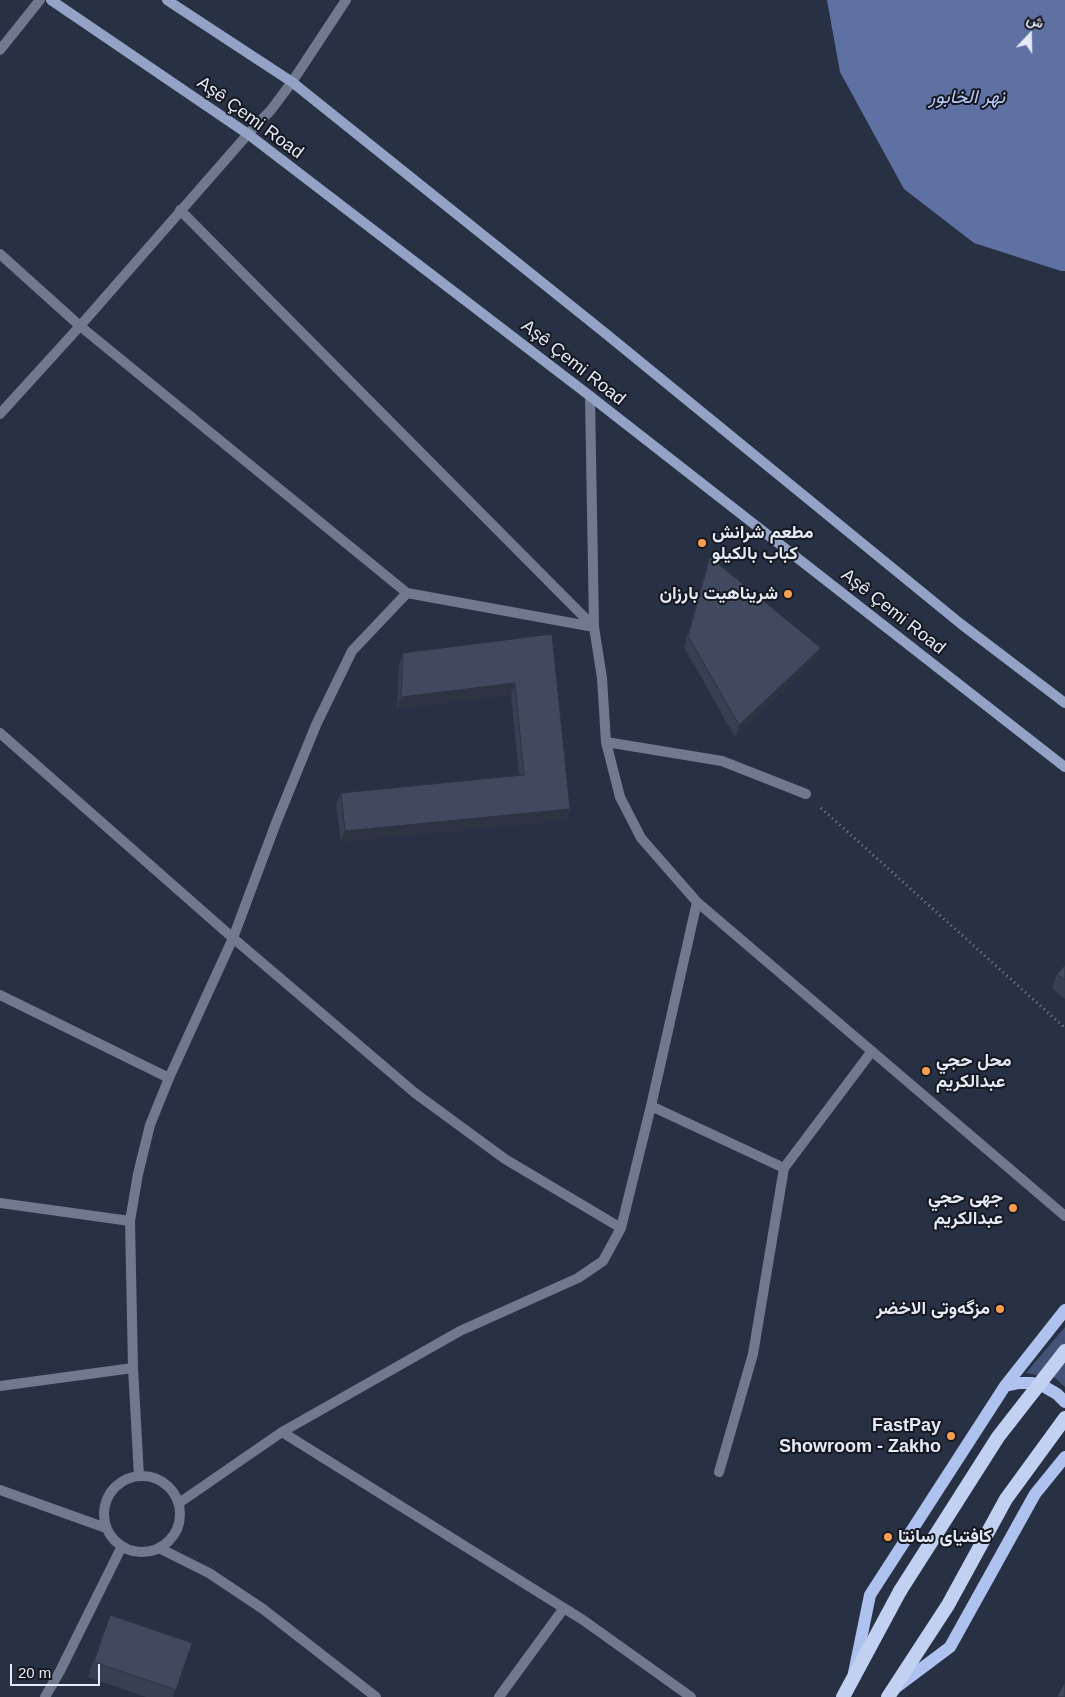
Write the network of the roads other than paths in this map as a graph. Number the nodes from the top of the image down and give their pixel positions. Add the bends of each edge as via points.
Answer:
1 (40, 0) edge
2 (51, 0) edge
3 (167, 0) edge
4 (346, 0) edge
5 (0, 50) edge
6 (292, 82) junction
7 (248, 134) junction
8 (180, 210) junction
9 (0, 254) edge
10 (80, 326) junction
11 (590, 396) junction
12 (0, 414) edge
13 (407, 593) junction
14 (594, 627) junction
15 (1065, 703) edge
16 (0, 733) edge
17 (606, 742) junction
18 (1065, 767) edge
19 (806, 794) road end
20 (697, 902) junction
21 (233, 938) junction
22 (0, 995) edge
23 (872, 1051) junction
24 (169, 1078) junction
25 (651, 1106) junction
26 (784, 1168) junction
27 (0, 1203) edge
28 (1065, 1216) edge
29 (130, 1222) junction
30 (621, 1228) junction
31 (1065, 1310) edge
32 (1065, 1351) edge
33 (133, 1368) junction
34 (0, 1386) edge
35 (1005, 1386) junction
36 (1065, 1402) edge
37 (1065, 1418) edge
38 (282, 1432) junction
39 (1065, 1457) edge
40 (719, 1472) dead end
41 (139, 1476) junction
42 (0, 1490) edge
43 (179, 1503) junction
44 (106, 1528) junction
45 (122, 1546) junction
46 (159, 1548) junction
47 (564, 1608) junction
48 (852, 1680) junction
49 (889, 1694) edge
50 (46, 1697) edge
51 (376, 1697) edge
52 (499, 1697) edge
53 (691, 1697) edge
54 (843, 1697) edge

1 - 5 street
2 - 7 main road, Aşê Çemi Road
3 - 6 main road, Aşê Çemi Road
4 - 6 street
6 - 7 street
6 - 15 main road, Aşê Çemi Road via 961,624
7 - 8 street
7 - 11 main road, Aşê Çemi Road
8 - 10 street
8 - 14 street
9 - 10 street
10 - 12 street
10 - 13 street
11 - 14 street
11 - 18 main road, Aşê Çemi Road
13 - 14 street
13 - 21 street via 352,651 316,725
14 - 17 street via 602,678
16 - 21 street
17 - 19 street via 722,761
17 - 20 street via 620,797 641,838
20 - 23 street
20 - 25 street
21 - 24 street
21 - 30 street via 423,1098 505,1159
22 - 24 street
23 - 26 street
23 - 28 street
24 - 29 street via 150,1125
25 - 26 street
25 - 30 street
26 - 40 street via 753,1354
27 - 29 street
29 - 33 street
30 - 38 street via 603,1261 578,1278 460,1331
31 - 35 main road
32 - 48 highway, bridge via 998,1437 900,1591
33 - 34 street
33 - 41 street
35 - 36 main road via 1032,1383 1045,1387
35 - 48 main road via 870,1595
37 - 49 highway via 1006,1499 948,1605
38 - 43 street
38 - 47 street
39 - 49 main road via 1035,1494 950,1647
41 - 43 street via 163,1482
41 - 44 street via 117,1484 109,1494 105,1504
42 - 44 street
43 - 46 street via 177,1529
44 - 45 street
45 - 46 street via 147,1552
45 - 50 street
46 - 51 street via 209,1573 263,1609
47 - 52 street
47 - 53 street
48 - 54 highway

